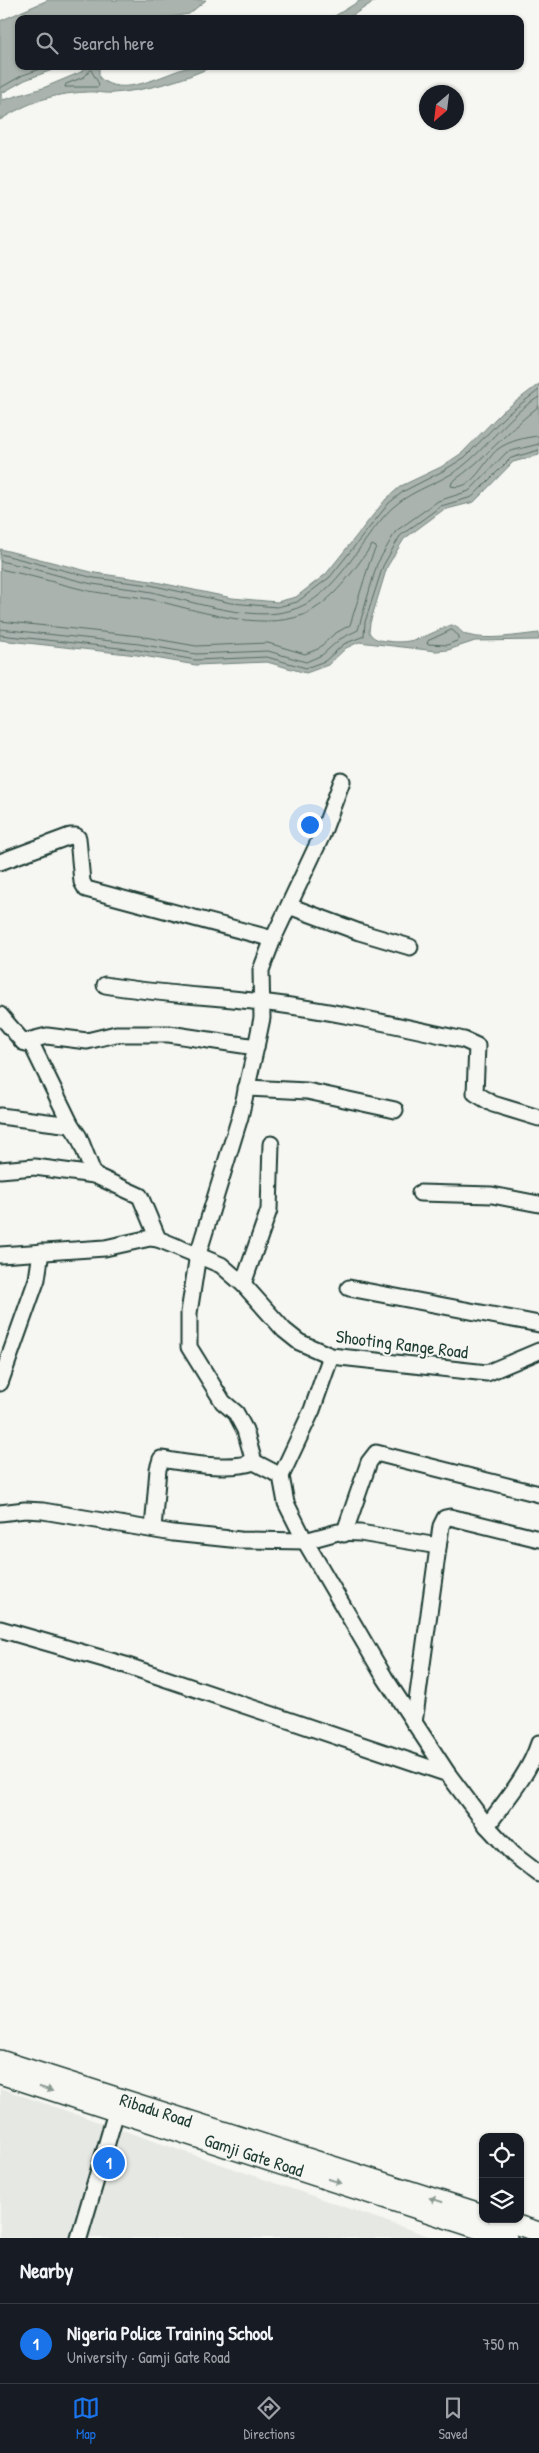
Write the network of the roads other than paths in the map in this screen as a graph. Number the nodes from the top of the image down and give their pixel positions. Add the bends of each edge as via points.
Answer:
1 (342, 781) dead end
2 (0, 862) edge
3 (289, 906) junction
4 (273, 939) junction
5 (410, 947) dead end
6 (105, 985) dead end
7 (261, 1002) junction
8 (0, 1015) edge
9 (23, 1042) junction
10 (256, 1047) junction
11 (246, 1088) junction
12 (395, 1110) dead end
13 (0, 1116) edge
14 (539, 1118) edge
15 (71, 1125) junction
16 (271, 1144) dead end
17 (0, 1170) edge
18 (94, 1174) junction
19 (420, 1193) dead end
20 (538, 1199) edge
21 (158, 1239) junction
22 (41, 1252) junction
23 (198, 1254) junction
24 (0, 1255) edge
25 (244, 1284) junction
26 (349, 1288) dead end
27 (539, 1324) edge
28 (539, 1351) edge
29 (331, 1356) junction
30 (0, 1383) edge
31 (254, 1462) junction
32 (282, 1476) junction
33 (539, 1494) edge
34 (0, 1514) edge
35 (153, 1529) junction
36 (344, 1534) junction
37 (539, 1538) edge
38 (305, 1541) junction
39 (438, 1546) junction
40 (1, 1631) edge
41 (414, 1723) junction
42 (539, 1742) edge
43 (448, 1774) junction
44 (487, 1826) junction
45 (539, 1874) edge
46 (2, 2068) edge
47 (116, 2112) junction
48 (479, 2213) edge
49 (511, 2223) edge
50 (539, 2232) edge
51 (79, 2238) edge
52 (507, 2238) edge

1 - 3 street via 322,835
2 - 4 street via 76,836 82,882 86,889
3 - 4 street
3 - 5 street
4 - 7 street via 261,970
6 - 7 street
7 - 10 street via 262,1018
7 - 14 street via 464,1040 477,1046 476,1093 493,1104
8 - 9 street
9 - 10 street via 47,1036 87,1041 116,1034 168,1034
9 - 15 street via 32,1045
10 - 11 street
11 - 12 street via 307,1092
11 - 23 street
13 - 15 street
15 - 18 street via 79,1136
16 - 25 street via 269,1210
17 - 18 street via 35,1167
18 - 21 street via 140,1196
19 - 20 street
21 - 22 street via 105,1248
21 - 23 street, Shooting Range Road
22 - 24 street
22 - 30 street via 37,1279
23 - 25 street, Shooting Range Road via 221,1265
23 - 31 street via 189,1313 189,1347 223,1402 236,1413 245,1430
25 - 29 street, Shooting Range Road via 284,1330 299,1342
26 - 27 street
28 - 29 street, Shooting Range Road via 487,1373
29 - 32 street via 312,1410
31 - 32 street
31 - 35 street via 229,1466 161,1459
32 - 38 street via 286,1503
33 - 36 street via 376,1453 368,1462
34 - 35 street via 43,1511
35 - 38 street via 240,1540
36 - 38 street via 338,1532
36 - 39 street via 360,1533
37 - 39 street via 450,1517 445,1518 441,1526
38 - 41 street
39 - 41 street
40 - 43 street via 125,1665
41 - 43 street
42 - 44 street via 525,1773
43 - 44 street
44 - 45 street via 513,1854
46 -> 47 main road, Gamji Gate Road
48 -> 46 main road, Ribadu Road
47 - 51 street
47 -> 52 main road, Gamji Gate Road
49 - 50 main road

